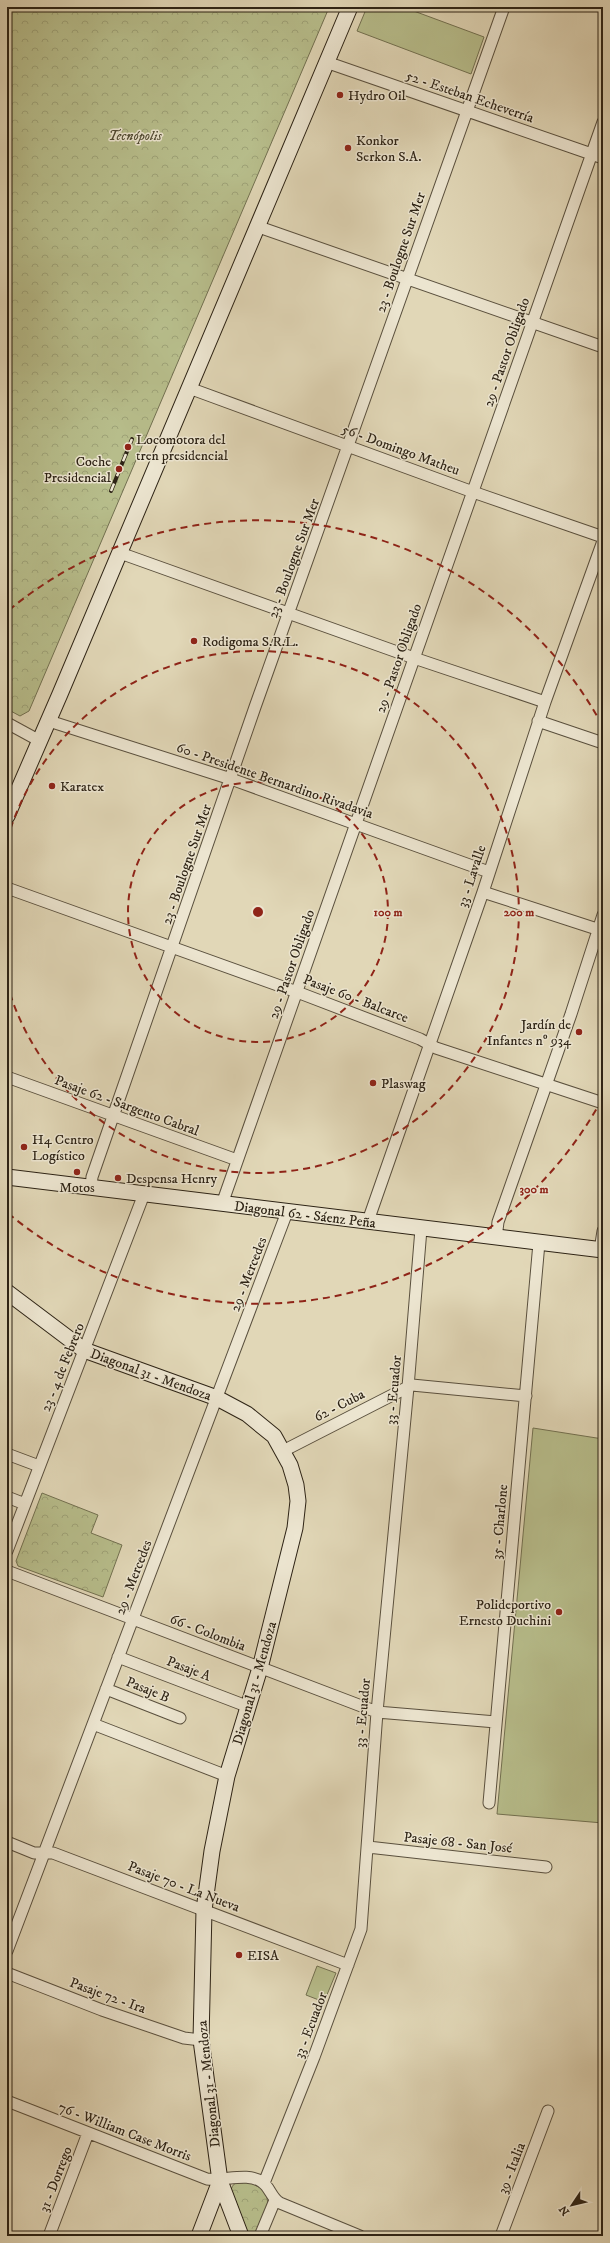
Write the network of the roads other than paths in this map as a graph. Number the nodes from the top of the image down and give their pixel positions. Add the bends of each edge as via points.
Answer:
1 (350, 7) edge
2 (504, 7) edge
3 (326, 62) junction
4 (466, 110) junction
5 (603, 122) edge
6 (592, 154) junction
7 (603, 158) edge
8 (256, 226) junction
9 (407, 278) junction
10 (533, 322) junction
11 (603, 347) edge
12 (189, 388) junction
13 (348, 445) junction
14 (473, 492) junction
15 (602, 543) edge
16 (120, 553) junction
17 (289, 613) junction
18 (414, 658) junction
19 (545, 702) junction
20 (49, 721) junction
21 (538, 721) junction
22 (7, 723) edge
23 (40, 741) junction
24 (603, 743) edge
25 (231, 779) junction
26 (7, 816) edge
27 (356, 824) junction
28 (489, 872) junction
29 (7, 888) edge
30 (483, 892) junction
31 (603, 915) edge
32 (600, 930) edge
33 (172, 948) junction
34 (297, 992) junction
35 (429, 1044) junction
36 (7, 1077) edge
37 (547, 1083) junction
38 (603, 1103) edge
39 (114, 1116) junction
40 (237, 1160) junction
41 (7, 1177) edge
42 (91, 1188) junction
43 (144, 1194) junction
44 (222, 1204) junction
45 (287, 1212) junction
46 (368, 1221) junction
47 (421, 1228) junction
48 (603, 1231) edge
49 (496, 1238) junction
50 (539, 1243) junction
51 (601, 1250) edge
52 (7, 1292) edge
53 (84, 1350) junction
54 (408, 1386) junction
55 (526, 1396) junction
56 (217, 1398) junction
57 (283, 1451) junction
58 (7, 1454) edge
59 (39, 1466) junction
60 (7, 1497) edge
61 (25, 1504) junction
62 (7, 1551) edge
63 (7, 1571) edge
64 (133, 1619) junction
65 (118, 1658) junction
66 (260, 1668) junction
67 (106, 1688) junction
68 (249, 1707) junction
69 (377, 1712) junction
70 (180, 1718) dead end
71 (496, 1722) junction
72 (93, 1724) junction
73 (227, 1776) junction
74 (489, 1803) dead end
75 (7, 1842) edge
76 (368, 1847) junction
77 (44, 1853) junction
78 (546, 1867) dead end
79 (204, 1910) junction
80 (7, 1952) edge
81 (348, 1966) junction
82 (7, 1973) edge
83 (201, 2040) junction
84 (7, 2101) edge
85 (548, 2111) dead end
86 (88, 2133) junction
87 (220, 2181) junction
88 (264, 2183) junction
89 (275, 2200) junction
90 (353, 2235) edge
91 (49, 2236) edge
92 (199, 2236) edge
93 (241, 2236) edge
94 (260, 2236) edge
95 (501, 2236) edge

1 - 3 street
2 - 4 street, 23 - Boulogne Sur Mer
3 - 4 street, 52 - Esteban Echeverría
3 - 8 street
4 - 6 street, 52 - Esteban Echeverría
4 - 9 street, 23 - Boulogne Sur Mer
5 - 6 street, 29 - Pastor Obligado
6 - 7 street, 52 - Esteban Echeverría
6 - 10 street, 29 - Pastor Obligado
8 - 9 street
8 - 12 street
9 - 10 street
9 - 13 street, 23 - Boulogne Sur Mer
10 - 11 street
10 - 14 street, 29 - Pastor Obligado
12 - 13 street, 56 - Domingo Matheu
12 - 16 street
13 - 14 street, 56 - Domingo Matheu
13 - 17 street, 23 - Boulogne Sur Mer
14 - 15 street, 56 - Domingo Matheu
14 - 18 street, 29 - Pastor Obligado
15 - 19 street, 33 - Lavalle
16 - 17 street
16 - 20 street
17 - 18 street
17 - 25 street, 23 - Boulogne Sur Mer
18 - 19 street
18 - 27 street, 29 - Pastor Obligado
19 - 21 street, 33 - Lavalle
20 - 23 street
20 - 25 street, 60 - Presidente Bernardino Rivadavia
21 - 24 street
21 - 28 street, 33 - Lavalle
22 - 23 street
23 - 26 street
25 - 27 street, 60 - Presidente Bernardino Rivadavia
25 - 33 street, 23 - Boulogne Sur Mer
27 - 28 street, 60 - Presidente Bernardino Rivadavia
27 - 34 street, 29 - Pastor Obligado
28 - 30 street, 33 - Lavalle
29 - 33 street, Pasaje 60 - Balcarce
30 - 32 street
30 - 35 street, 33 - Lavalle
31 - 32 street
32 - 37 street
33 - 34 street, Pasaje 60 - Balcarce
33 - 39 street, 23 - Boulogne Sur Mer
34 - 35 street, Pasaje 60 - Balcarce
34 - 40 street, 29 - Pastor Obligado
35 - 37 street, Pasaje 60 - Balcarce
35 - 46 street, 33 - Lavalle
36 - 39 street, Pasaje 62 - Sargento Cabral
37 - 38 street, Pasaje 60 - Balcarce
37 - 49 street via 498,1222
39 - 40 street, Pasaje 62 - Sargento Cabral
39 - 42 street, 23 - Boulogne Sur Mer via 92,1177
40 - 44 street, 29 - Pastor Obligado
41 - 42 street, Diagonal 62 - Sáenz Peña
42 - 43 street, Diagonal 62 - Sáenz Peña
43 - 44 street, Diagonal 62 - Sáenz Peña
43 - 53 street, 23 - 4 de Febrero
44 - 45 street, Diagonal 62 - Sáenz Peña
45 - 46 street, Diagonal 62 - Sáenz Peña
45 - 56 street, 29 - Mercedes
46 - 47 street, Diagonal 62 - Sáenz Peña
47 - 49 street, Diagonal 62 - Sáenz Peña
47 - 54 street, 33 - Ecuador
48 - 51 street
49 - 50 street, Diagonal 62 - Sáenz Peña
50 - 51 street, Diagonal 62 - Sáenz Peña
50 - 55 street, 35 - Charlone
52 - 53 street, Diagonal 31 - Mendoza
53 - 56 street, Diagonal 31 - Mendoza
53 - 59 street, 23 - 4 de Febrero
54 - 55 street
54 - 57 street, 62 - Cuba
54 - 69 street, 33 - Ecuador
55 - 71 street, 35 - Charlone
56 - 57 street, Diagonal 31 - Mendoza via 257,1421 274,1436
56 - 64 street, 29 - Mercedes
57 - 66 street, Diagonal 31 - Mendoza via 296,1485 297,1517
58 - 59 street
59 - 61 street, 23 - 4 de Febrero
60 - 61 street
61 - 62 street, 23 - 4 de Febrero
63 - 64 street, 66 - Colombia
64 - 65 street, 29 - Mercedes
64 - 66 street, 66 - Colombia
65 - 67 street, 29 - Mercedes
65 - 68 street, Pasaje A
66 - 68 street, Diagonal 31 - Mendoza
66 - 69 street, 66 - Colombia
67 - 70 street, Pasaje B
67 - 72 street, 29 - Mercedes
68 - 73 street, Diagonal 31 - Mendoza
69 - 71 street, 66 - Colombia
69 - 76 street, 33 - Ecuador
71 - 74 street, 35 - Charlone
72 - 73 street
72 - 77 street, 29 - Mercedes
73 - 79 street, Diagonal 31 - Mendoza via 211,1857
75 - 77 street, Pasaje 70 - La Nueva via 34,1853
76 - 78 street, Pasaje 68 - San José
76 - 81 street, 33 - Ecuador via 361,1929
77 - 79 street, Pasaje 70 - La Nueva via 53,1853
77 - 80 street, 29 - Mercedes
79 - 81 street, Pasaje 70 - La Nueva
79 - 83 street, Diagonal 31 - Mendoza
81 - 88 street, 33 - Ecuador
82 - 83 street, Pasaje 72 - Ira via 146,2025 184,2038
83 - 87 street, Diagonal 31 - Mendoza
84 - 86 street, 76 - William Case Morris
85 - 95 street, 39 - Italia
86 - 87 street, 76 - William Case Morris via 207,2179
86 - 91 street, 31 - Dorrego
87 - 88 street, 76 - William Case Morris via 248,2176
87 - 92 street
87 - 93 street, Diagonal 31 - Mendoza
88 - 89 street
89 - 90 street
89 - 94 street

